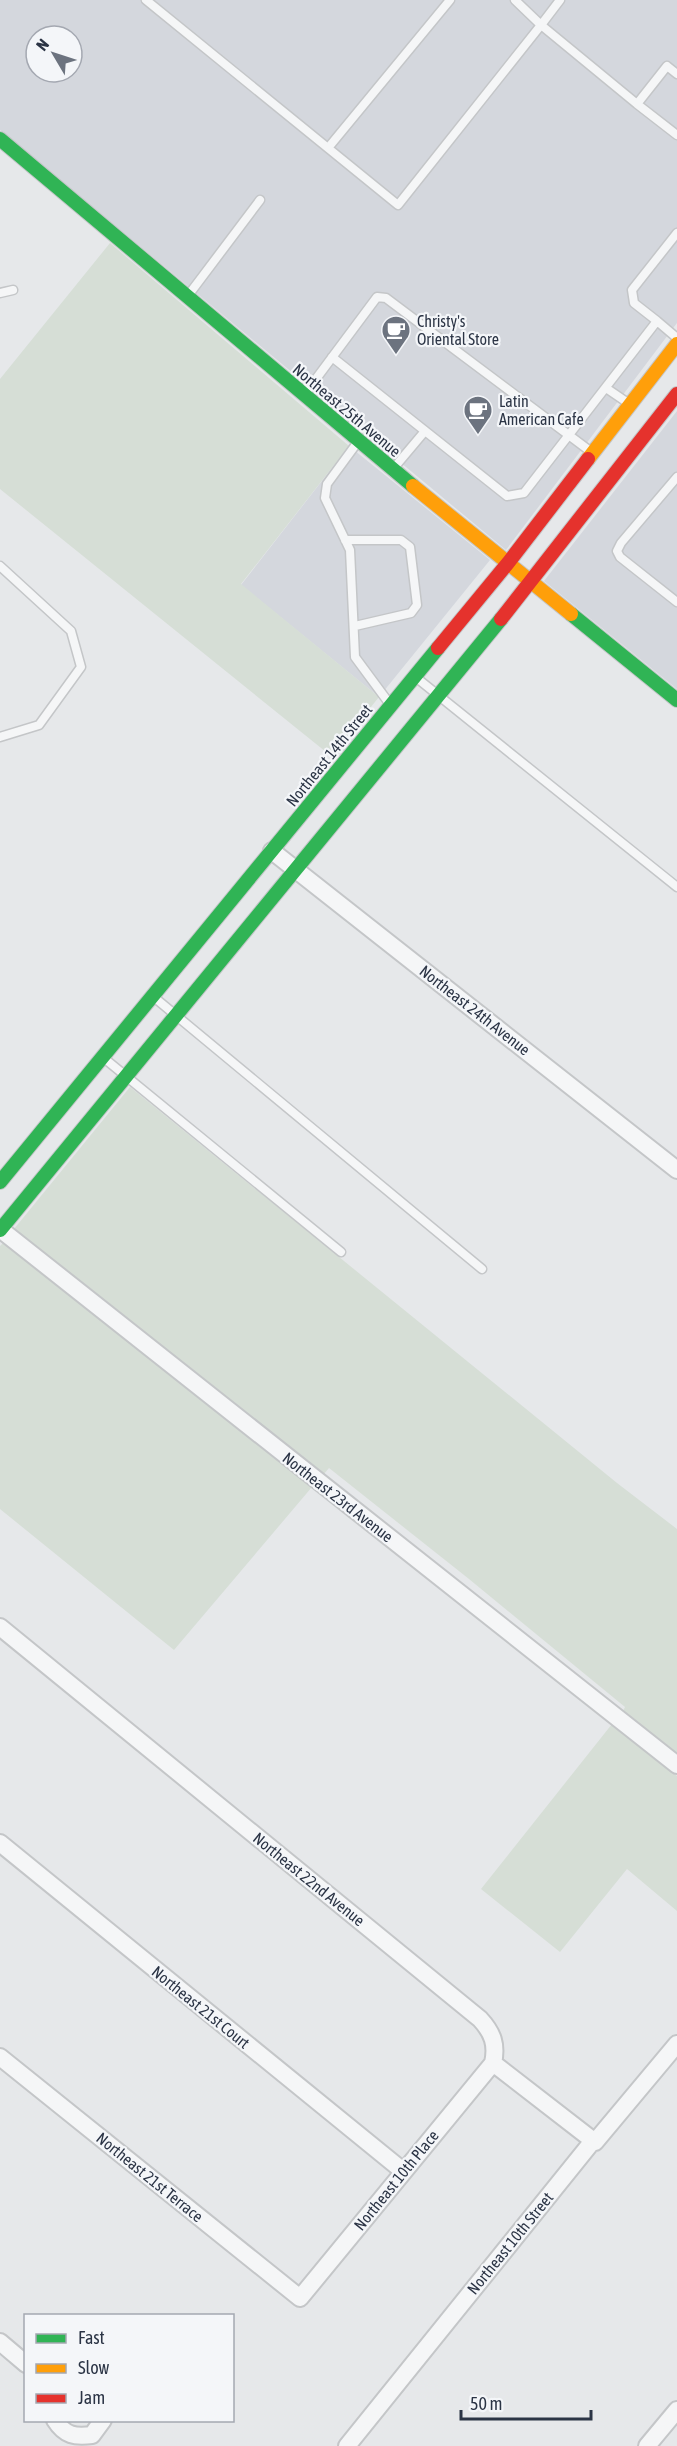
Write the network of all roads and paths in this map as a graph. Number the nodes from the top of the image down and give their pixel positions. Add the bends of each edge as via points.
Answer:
1 (146, 0) edge
2 (450, 0) edge
3 (514, 0) edge
4 (560, 0) edge
5 (541, 25) junction
6 (677, 74) edge
7 (637, 104) junction
8 (677, 135) edge
9 (0, 139) edge
10 (327, 148) junction
11 (260, 200) dead end
12 (677, 233) edge
13 (13, 290) dead end
14 (0, 293) edge
15 (187, 297) junction
16 (657, 321) junction
17 (677, 338) edge
18 (677, 344) edge
19 (333, 357) junction
20 (606, 388) junction
21 (677, 395) edge
22 (304, 396) junction
23 (630, 405) junction
24 (425, 431) junction
25 (570, 436) junction
26 (358, 441) junction
27 (593, 453) junction
28 (393, 470) junction
29 (677, 477) edge
30 (345, 540) junction
31 (508, 564) junction
32 (0, 566) edge
33 (531, 582) junction
34 (677, 602) edge
35 (355, 626) junction
36 (415, 677) junction
37 (437, 695) junction
38 (677, 700) edge
39 (391, 706) junction
40 (0, 737) edge
41 (272, 851) junction
42 (296, 870) junction
43 (677, 886) edge
44 (153, 996) junction
45 (177, 1015) junction
46 (103, 1056) junction
47 (126, 1076) junction
48 (677, 1170) edge
49 (0, 1182) edge
50 (0, 1230) edge
51 (341, 1252) dead end
52 (482, 1269) dead end
53 (0, 1627) edge
54 (677, 1765) edge
55 (0, 1843) edge
56 (677, 2044) edge
57 (0, 2057) edge
58 (493, 2063) junction
59 (595, 2142) junction
60 (403, 2171) junction
61 (300, 2298) joint
62 (0, 2343) edge
63 (24, 2362) edge
64 (677, 2410) edge
65 (56, 2422) edge
66 (102, 2422) edge
67 (347, 2446) edge
68 (647, 2446) edge

1 - 10 lane
2 - 10 lane
3 - 5 lane
4 - 5 lane
5 - 7 lane
5 - 10 lane via 398,205
6 - 7 lane via 667,66
7 - 8 lane
9 - 15 main road, Northeast 25th Avenue
11 - 15 lane
12 - 16 lane via 632,290 634,303
13 - 14 lane
15 - 22 main road, Northeast 25th Avenue
16 - 17 lane
16 - 20 lane
18 - 23 main road, Northeast 14th Street
19 - 22 lane
19 - 24 lane
19 - 25 lane via 377,297 386,298
20 - 23 lane
20 - 25 lane
21 - 33 main road
22 - 26 main road, Northeast 25th Avenue
23 - 27 main road, Northeast 14th Street
24 - 25 lane via 507,496 524,493
24 - 28 lane
25 - 27 lane
26 - 28 main road, Northeast 25th Avenue
26 - 30 lane via 327,484 325,498
27 - 31 main road, Northeast 14th Street
28 - 31 main road, Northeast 25th Avenue
29 - 34 lane via 617,551
30 - 35 lane via 350,550
30 - 35 lane via 400,540 410,547 417,605 411,613
31 - 33 main road, Northeast 25th Avenue
31 - 36 main road, Northeast 14th Street
32 - 40 lane via 70,631 81,667 39,725
33 - 37 main road
33 - 38 main road, Northeast 25th Avenue
35 - 39 lane via 355,657
36 - 37 lane
36 - 39 main road, Northeast 14th Street
37 - 42 main road
37 - 43 lane
39 - 41 main road, Northeast 14th Street
41 - 42 street, Northeast 24th Avenue
41 - 44 main road, Northeast 14th Street
42 - 45 main road
42 - 48 street, Northeast 24th Avenue
44 - 45 lane
44 - 46 main road, Northeast 14th Street
45 - 47 main road
45 - 52 lane
46 - 47 lane
46 - 49 main road, Northeast 14th Street
47 - 50 main road
47 - 51 lane
50 - 54 street, Northeast 23rd Avenue
53 - 58 street, Northeast 22nd Avenue via 480,2019 494,2040
55 - 60 street, Northeast 21st Court
56 - 59 street, Northeast 10th Street
57 - 61 street, Northeast 21st Terrace
58 - 59 street
58 - 60 street, Northeast 10th Place
59 - 67 street, Northeast 10th Street
60 - 61 street, Northeast 10th Place
62 - 63 street
64 - 68 street
65 - 66 street via 66,2433 77,2437 92,2435

